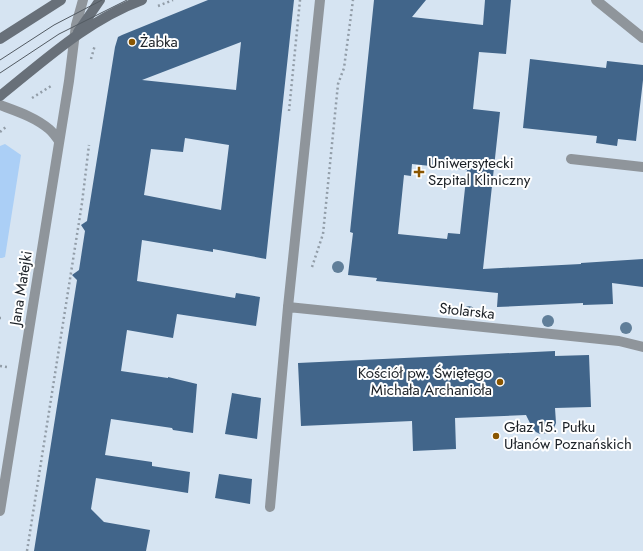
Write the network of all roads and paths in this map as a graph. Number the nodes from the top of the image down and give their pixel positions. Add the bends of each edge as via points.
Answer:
1 (61, 0) edge
2 (83, 0) edge
3 (100, 0) edge
4 (142, 0) edge
5 (320, 0) edge
6 (353, 0) edge
7 (596, 0) edge
8 (74, 37) junction
9 (643, 38) edge
10 (0, 39) edge
11 (0, 96) edge
12 (0, 105) edge
13 (59, 141) junction
14 (89, 145) dead end
15 (570, 158) dead end
16 (643, 167) edge
17 (311, 270) dead end
18 (288, 307) junction
19 (643, 347) edge
20 (270, 507) dead end
21 (0, 511) edge
22 (27, 551) edge

1 - 10 street
2 - 8 street, Jana Matejki
3 - 8 street
4 - 8 street via 102,18
5 - 18 street
6 - 17 path via 344,68 338,84 322,234
7 - 9 street
8 - 11 street
8 - 13 street, Jana Matejki
12 - 13 street via 31,118 49,129
13 - 21 street, Jana Matejki
14 - 22 path
15 - 16 street
18 - 19 street, Stolarska via 618,341
18 - 20 street

